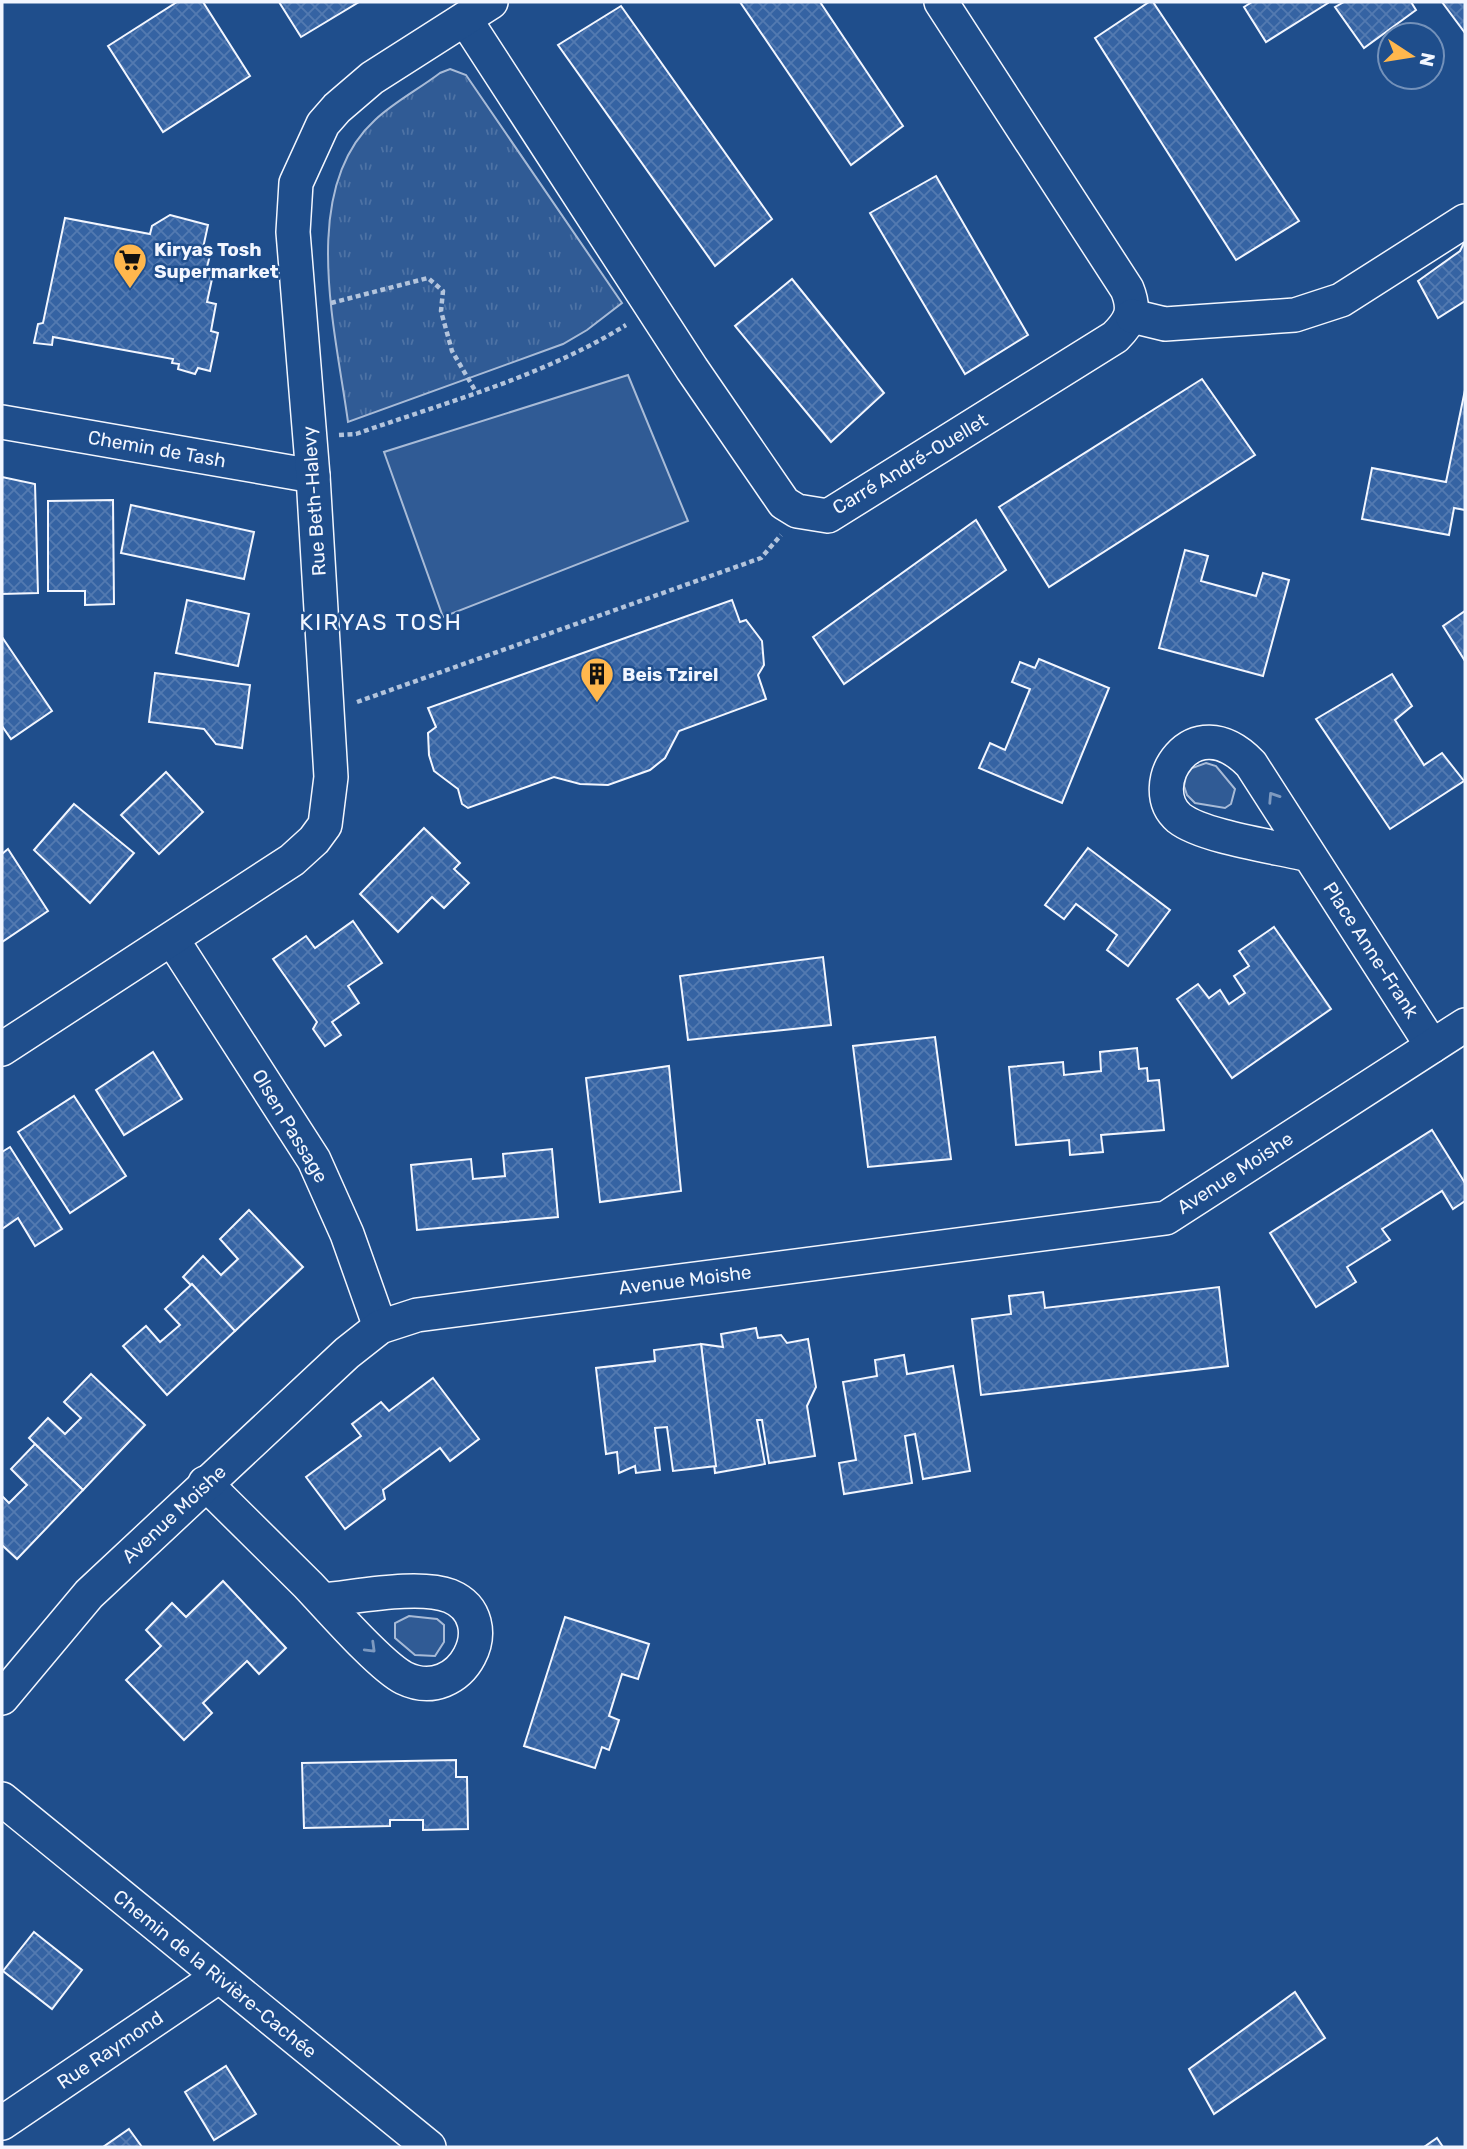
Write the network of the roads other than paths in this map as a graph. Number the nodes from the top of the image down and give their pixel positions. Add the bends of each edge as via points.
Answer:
1 (941, 2) edge
2 (478, 10) edge
3 (1465, 220) edge
4 (1132, 316) junction
5 (2, 422) edge
6 (313, 476) junction
7 (1310, 855) dead end
8 (172, 939) junction
9 (1465, 1025) edge
10 (1432, 1046) junction
11 (2, 1049) edge
12 (380, 1326) junction
13 (205, 1483) junction
14 (322, 1600) dead end
15 (2, 1698) edge
16 (2, 1799) edge
17 (218, 1977) junction
18 (2, 2123) edge
19 (429, 2147) edge

1 - 4 street via 1128,289
2 - 4 street, Carré André-Ouellet via 692,369 784,503 797,511 828,516 842,509 1115,337
2 - 6 street, Rue Beth-Halevy via 372,78 337,108 323,124 296,183 293,232
3 - 4 street via 1341,300 1295,315 1165,324
5 - 6 street, Chemin de Tash
6 - 8 street, Rue Beth-Halevy via 331,777 325,825 292,860
7 - 10 street, Place Anne-Frank
8 - 11 street, Rue Beth-Halevy
8 - 12 street, Olsen Passage via 314,1160
9 - 10 street, Avenue Moishe
10 - 12 street, Avenue Moishe via 1166,1218 427,1313
12 - 13 street, Avenue Moishe
13 - 14 street
13 - 15 street, Avenue Moishe via 89,1594
16 - 17 street, Chemin de la Rivière-Cachée
17 - 18 street, Rue Raymond
17 - 19 street, Chemin de la Rivière-Cachée

